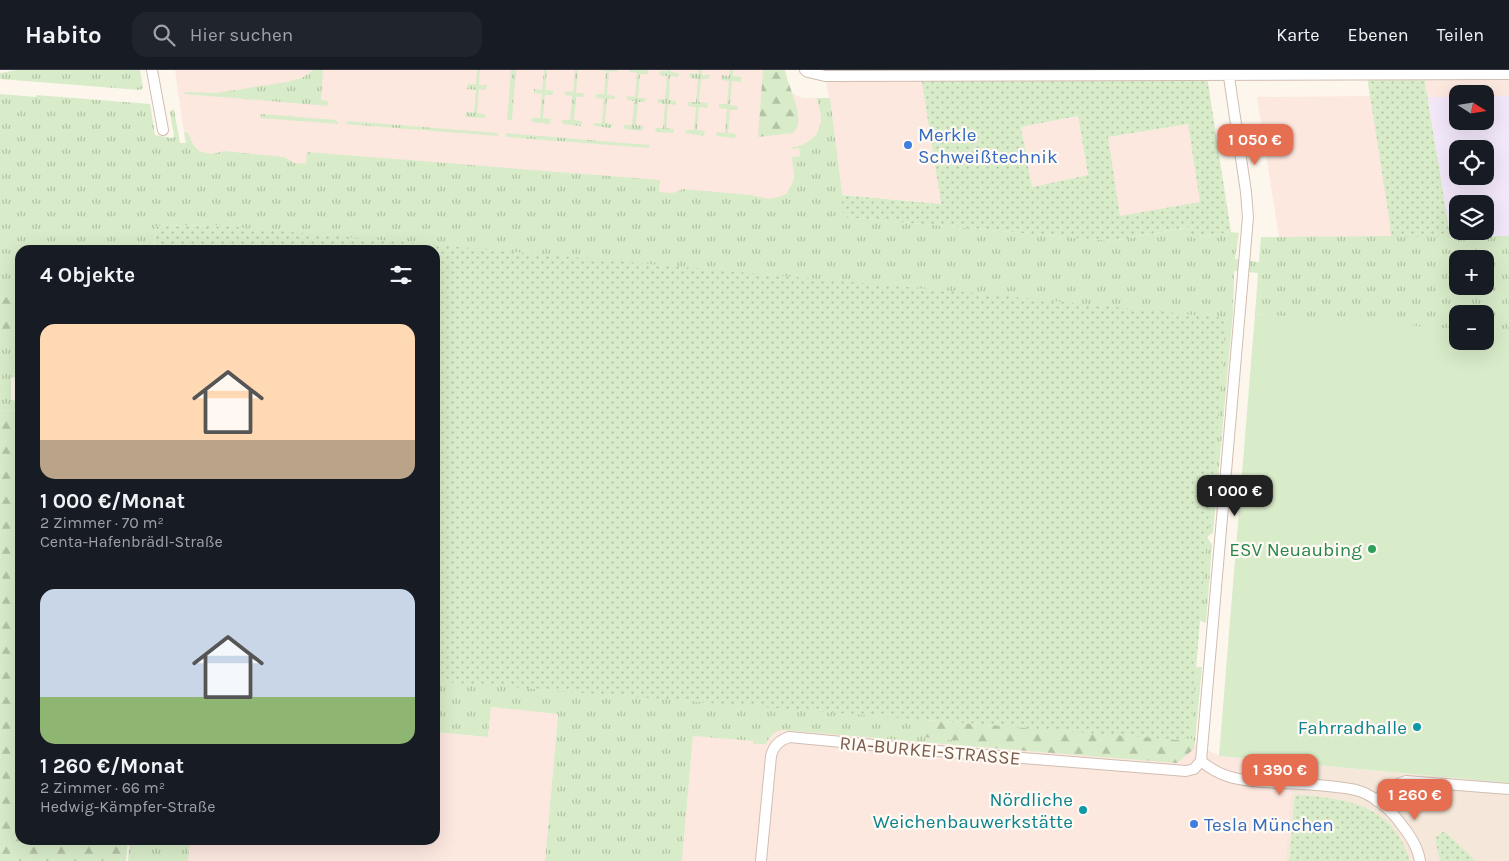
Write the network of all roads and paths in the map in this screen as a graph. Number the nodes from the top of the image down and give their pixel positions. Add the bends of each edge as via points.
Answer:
1 (152, 70) edge
2 (805, 70) edge
3 (1229, 72) edge
4 (1509, 74) edge
5 (163, 130) dead end
6 (1201, 761) junction
7 (1509, 789) edge
8 (1377, 800) junction
9 (761, 861) edge
10 (1420, 861) edge

1 - 5 street
2 - 3 street via 825,76
3 - 4 street
3 - 6 street via 1248,217
6 - 8 street via 1212,770 1234,779 1358,791
6 - 9 street, RIA-BURKEI-STRASSE via 1194,769 1186,771 789,737 780,740 770,756
7 - 8 street via 1406,780 1388,788
8 - 10 street via 1409,834

